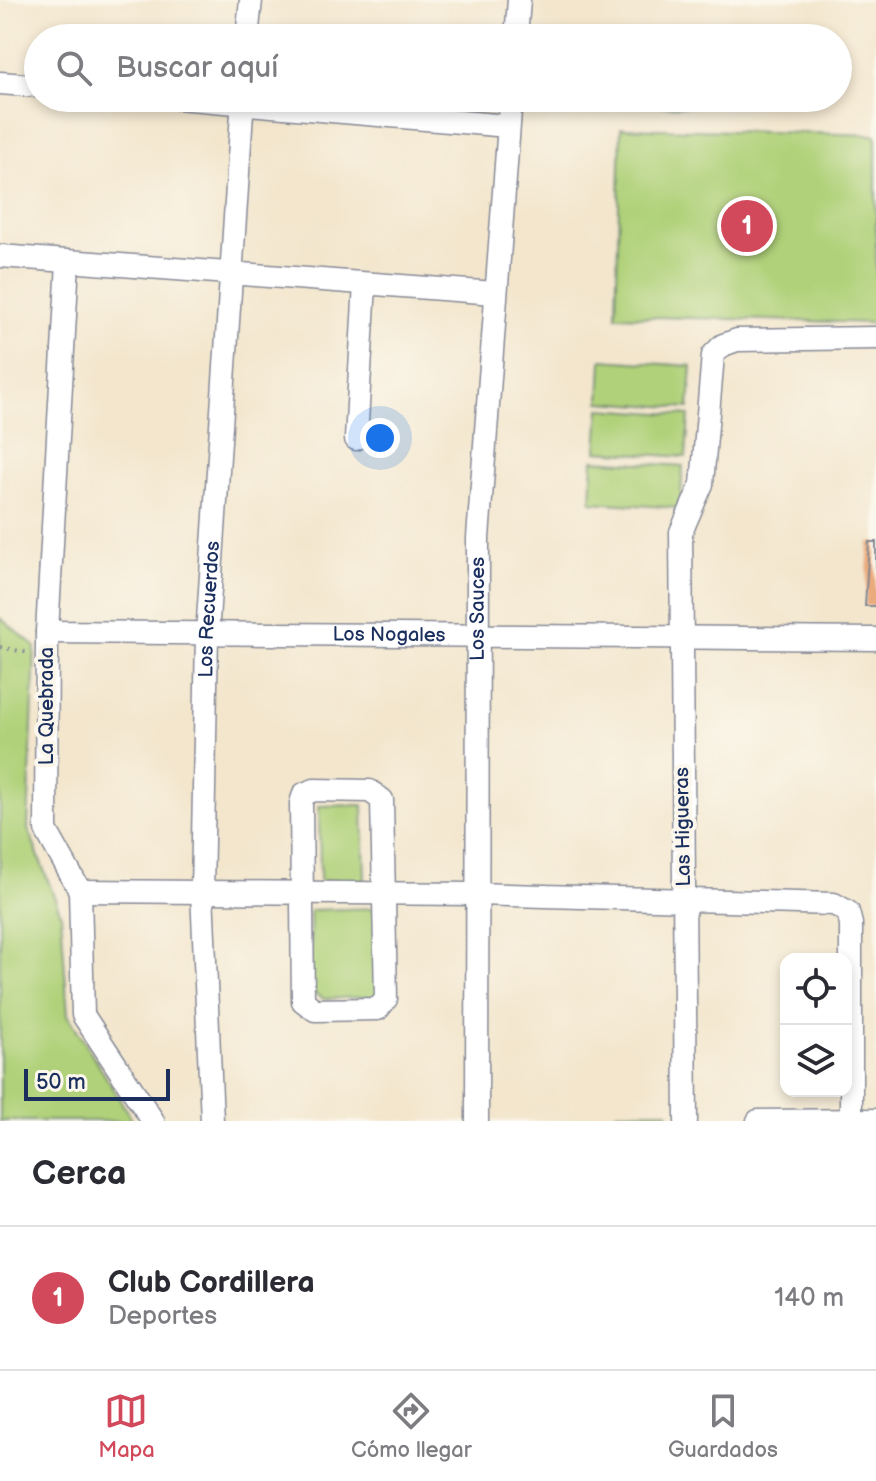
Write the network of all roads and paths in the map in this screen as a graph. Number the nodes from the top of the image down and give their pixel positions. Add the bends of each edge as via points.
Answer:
1 (251, 0) edge
2 (519, 0) edge
3 (248, 24) edge
4 (517, 24) edge
5 (0, 83) edge
6 (24, 85) edge
7 (241, 112) edge
8 (359, 112) edge
9 (510, 112) edge
10 (508, 126) junction
11 (0, 256) edge
12 (68, 262) junction
13 (228, 274) junction
14 (365, 284) junction
15 (495, 293) junction
16 (876, 338) edge
17 (356, 439) dead end
18 (207, 635) junction
19 (475, 637) junction
20 (681, 639) junction
21 (876, 639) edge
22 (47, 643) junction
23 (0, 647) edge
24 (80, 891) junction
25 (202, 892) junction
26 (475, 894) junction
27 (301, 895) junction
28 (383, 896) junction
29 (684, 901) junction
30 (851, 1120) edge
31 (876, 1120) edge
32 (153, 1121) edge
33 (212, 1121) edge
34 (477, 1121) edge
35 (686, 1121) edge
36 (758, 1121) edge

1 - 3 street
2 - 4 street
5 - 6 street
7 - 13 street, Los Recuerdos
8 - 10 street
9 - 10 street, Los Sauces
10 - 15 street, Los Sauces
11 - 12 street
12 - 13 street
12 - 22 street, La Quebrada
13 - 14 street
13 - 18 street, Los Recuerdos
14 - 15 street
14 - 17 street
15 - 19 street, Los Sauces
16 - 20 street, Las Higueras via 737,340 713,355 702,484 681,532
18 - 19 street, Los Nogales
18 - 22 street, Los Nogales
18 - 25 street, Los Recuerdos
19 - 20 street, Los Nogales
19 - 26 street, Los Sauces
20 - 21 street, Los Nogales
20 - 29 street, Las Higueras
22 - 23 path
22 - 24 street, La Quebrada via 46,830
24 - 25 street
24 - 32 street, La Quebrada via 83,1015
25 - 27 street
25 - 33 street, Los Recuerdos
26 - 28 street
26 - 29 street
26 - 34 street, Los Sauces
27 - 28 street
27 - 28 street via 301,803 304,794 314,790 370,791 379,796
27 - 28 street via 302,995 306,1006 315,1010 374,1010 384,1003
29 - 30 street via 834,904 848,912
29 - 35 street, Las Higueras
30 - 31 street
30 - 36 street

